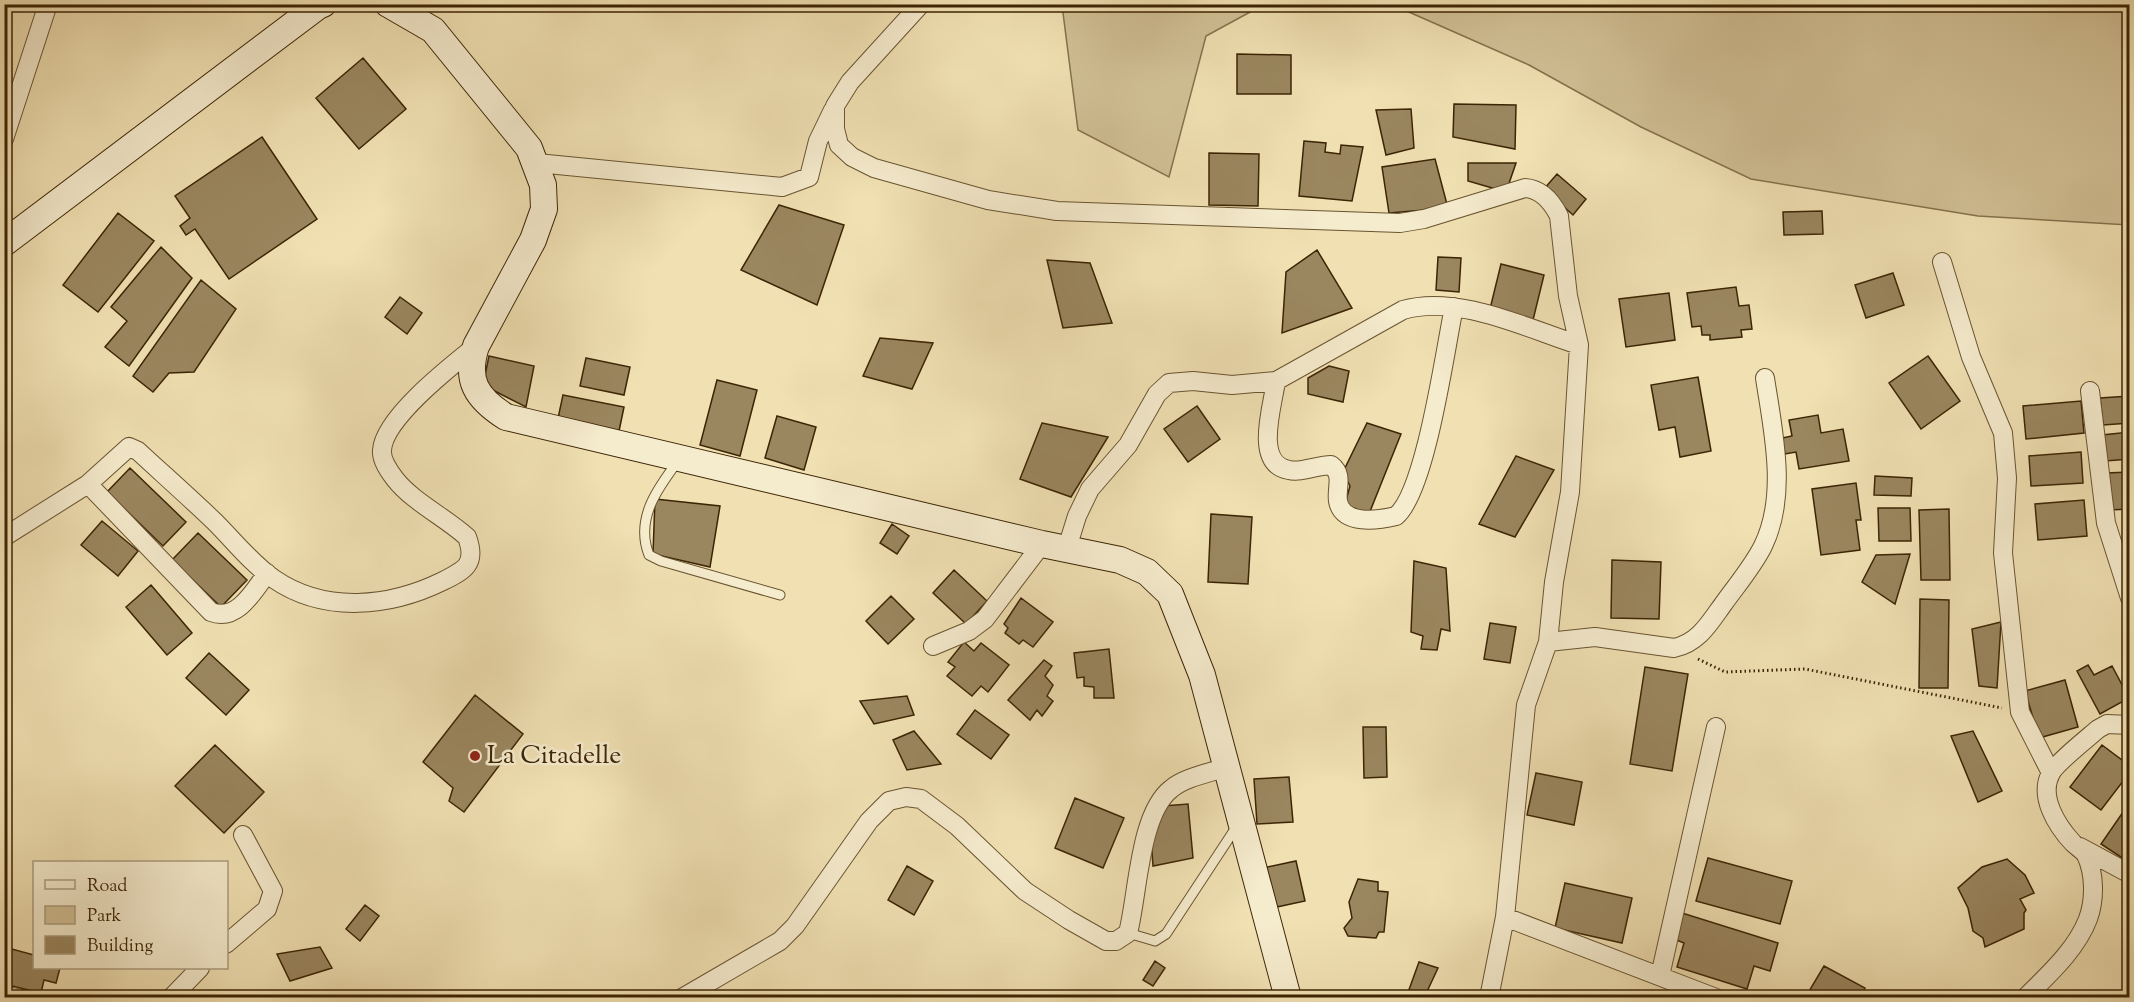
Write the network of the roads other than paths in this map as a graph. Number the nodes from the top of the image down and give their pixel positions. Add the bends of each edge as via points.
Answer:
1 (48, 4) edge
2 (323, 4) edge
3 (388, 4) edge
4 (921, 4) edge
5 (835, 106) junction
6 (4, 140) edge
7 (537, 163) junction
8 (4, 243) edge
9 (1942, 262) dead end
10 (1454, 307) junction
11 (1579, 345) junction
12 (476, 346) junction
13 (1765, 378) dead end
14 (1276, 381) junction
15 (2090, 391) dead end
16 (680, 458) junction
17 (88, 484) junction
18 (4, 537) edge
19 (1042, 544) junction
20 (1067, 548) junction
21 (267, 573) junction
22 (780, 595) dead end
23 (2130, 598) edge
24 (1548, 642) junction
25 (933, 646) dead end
26 (2130, 725) edge
27 (1716, 727) dead end
28 (1227, 767) junction
29 (2051, 773) junction
30 (1241, 820) junction
31 (243, 835) dead end
32 (2073, 843) junction
33 (2130, 874) edge
34 (1505, 916) junction
35 (1128, 933) junction
36 (228, 942) edge
37 (199, 969) edge
38 (1660, 976) junction
39 (4, 996) edge
40 (18, 998) edge
41 (171, 998) edge
42 (682, 998) edge
43 (1288, 998) edge
44 (1490, 998) edge
45 (1716, 998) edge
46 (2025, 998) edge

1 - 6 street
2 - 8 street
3 - 7 street via 433,30
4 - 5 street via 850,82
5 - 7 street via 818,141 810,177 782,187
5 - 11 street via 839,145 874,168 988,200 1056,211 1400,223 1532,188 1541,193 1559,216 1568,296
7 - 12 street via 544,209 533,240
9 - 29 street via 1971,357 2003,433 2007,478 2003,553 2020,712
10 - 11 street
10 - 14 street via 1417,306 1403,310
10 - 14 street via 1424,451 1410,499 1396,516 1371,520 1352,518 1342,511 1338,501 1339,475 1331,465 1290,471 1274,462 1267,447
11 - 24 street via 1570,492
12 - 16 street via 470,373 477,390 491,408 506,417
12 - 21 street via 390,425 381,453 396,481 467,537 471,549 464,570 407,596 344,603 296,592
13 - 24 street via 1776,447 1775,507 1763,546 1702,633 1674,648 1595,637
14 - 20 street via 1169,383 1157,394 1128,445 1090,489
15 - 23 street via 2106,523
16 - 19 street
16 - 22 lane via 650,502 644,527 649,555
17 - 18 street
17 - 21 street via 129,447
17 - 21 street via 212,612 231,613 245,602
19 - 20 street
19 - 25 street via 985,619 969,631
20 - 28 street via 1120,560 1147,572 1170,594 1202,675
24 - 34 street via 1526,705
26 - 29 street via 2107,724 2098,729
27 - 38 street
28 - 30 street
28 - 35 street via 1172,787 1162,797 1149,825
29 - 32 street via 2047,795 2052,816
30 - 35 lane via 1166,934 1155,941
30 - 43 street
31 - 36 street via 273,891 267,909
32 - 33 street
32 - 46 street via 2085,854 2092,875 2088,918 2074,947
34 - 38 street
34 - 44 street
35 - 42 street via 1116,941 1106,941 1069,920 1024,891 957,826 921,799 906,796 890,801 869,821 795,926 780,941
37 - 41 street
38 - 45 street
39 - 40 street

